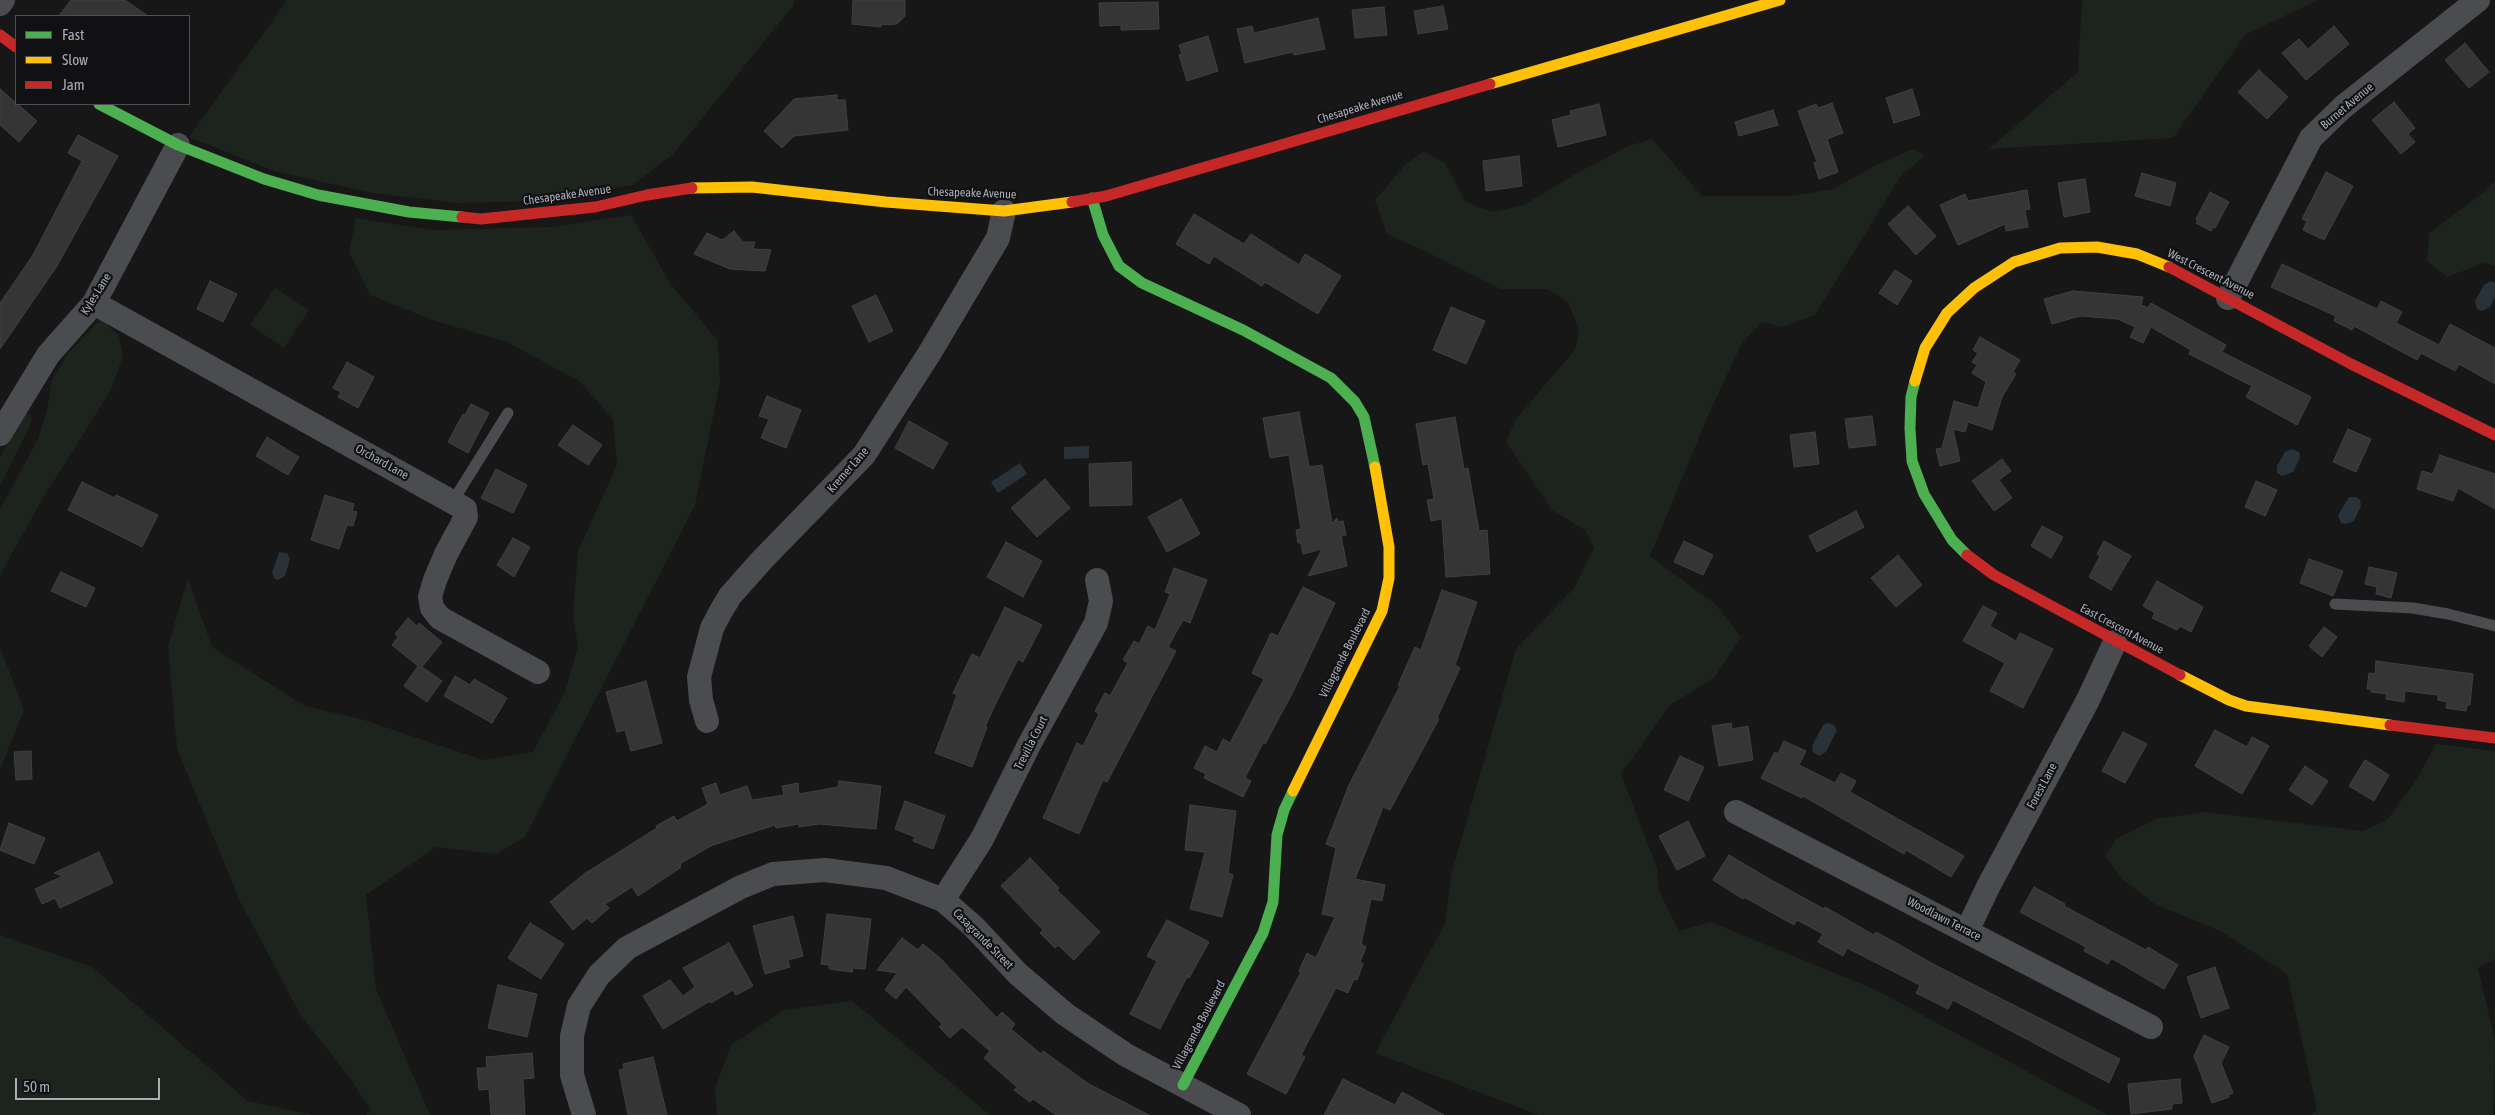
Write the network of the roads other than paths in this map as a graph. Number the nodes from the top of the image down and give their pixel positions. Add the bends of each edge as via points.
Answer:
1 (3, 0) edge
2 (1780, 0) edge
3 (2478, 0) edge
4 (0, 4) edge
5 (0, 35) edge
6 (15, 46) edge
7 (101, 105) edge
8 (178, 144) junction
9 (1092, 198) junction
10 (1004, 210) junction
11 (2228, 298) junction
12 (94, 303) junction
13 (1925, 348) joint
14 (508, 413) dead end
15 (0, 434) edge
16 (2495, 435) edge
17 (453, 501) junction
18 (1097, 580) dead end
19 (2334, 604) dead end
20 (2495, 626) edge
21 (2116, 642) junction
22 (538, 672) dead end
23 (707, 721) dead end
24 (2495, 738) edge
25 (1736, 812) dead end
26 (943, 900) junction
27 (1967, 931) junction
28 (2151, 1027) dead end
29 (1183, 1085) junction
30 (584, 1115) edge
31 (1239, 1115) edge

1 - 4 street
2 - 9 street, Chesapeake Avenue
3 - 11 street, Burnet Avenue via 2311,138
5 - 6 street
7 - 8 street, Chesapeake Avenue
8 - 10 street, Chesapeake Avenue via 264,179 318,195 452,217 481,219 595,207 647,195 724,186
8 - 12 street, Kyles Lane
9 - 10 street, Chesapeake Avenue
9 - 29 street, Villagrande Boulevard via 1103,235 1119,266 1142,283 1242,330 1331,378 1355,402 1364,417 1370,440 1389,547 1390,578 1382,611 1284,810 1277,835 1273,902 1263,933
10 - 23 street, Kremer Lane via 998,238 864,455 761,562 720,611 699,677
11 - 13 street, West Crescent Avenue via 2137,254 2097,247 2060,248 2014,262 1974,288 1948,313
11 - 16 street, West Crescent Avenue via 2351,364
12 - 15 street, Kyles Lane via 48,355
12 - 17 street, Orchard Lane
13 - 21 street, East Crescent Avenue via 1911,397 1912,461 1924,494 1952,540 1974,562 1994,575
14 - 17 lane
17 - 22 street, Orchard Lane via 467,513 435,580 430,597 432,608 440,618
18 - 26 street, Trevilla Court via 1101,600 1096,623 982,839
19 - 20 lane via 2413,608
21 - 24 street, East Crescent Avenue via 2228,700 2246,706
21 - 27 street, Forest Lane
25 - 27 street, Woodlawn Terrace
26 - 29 street, Casagrande Street via 973,926 1018,974 1065,1014 1126,1055
26 - 30 street, Casagrande Street via 886,878 825,870 773,874 741,887 627,948 599,975 579,1006 572,1036 572,1075
27 - 28 street, Woodlawn Terrace
29 - 31 street, Casagrande Street

